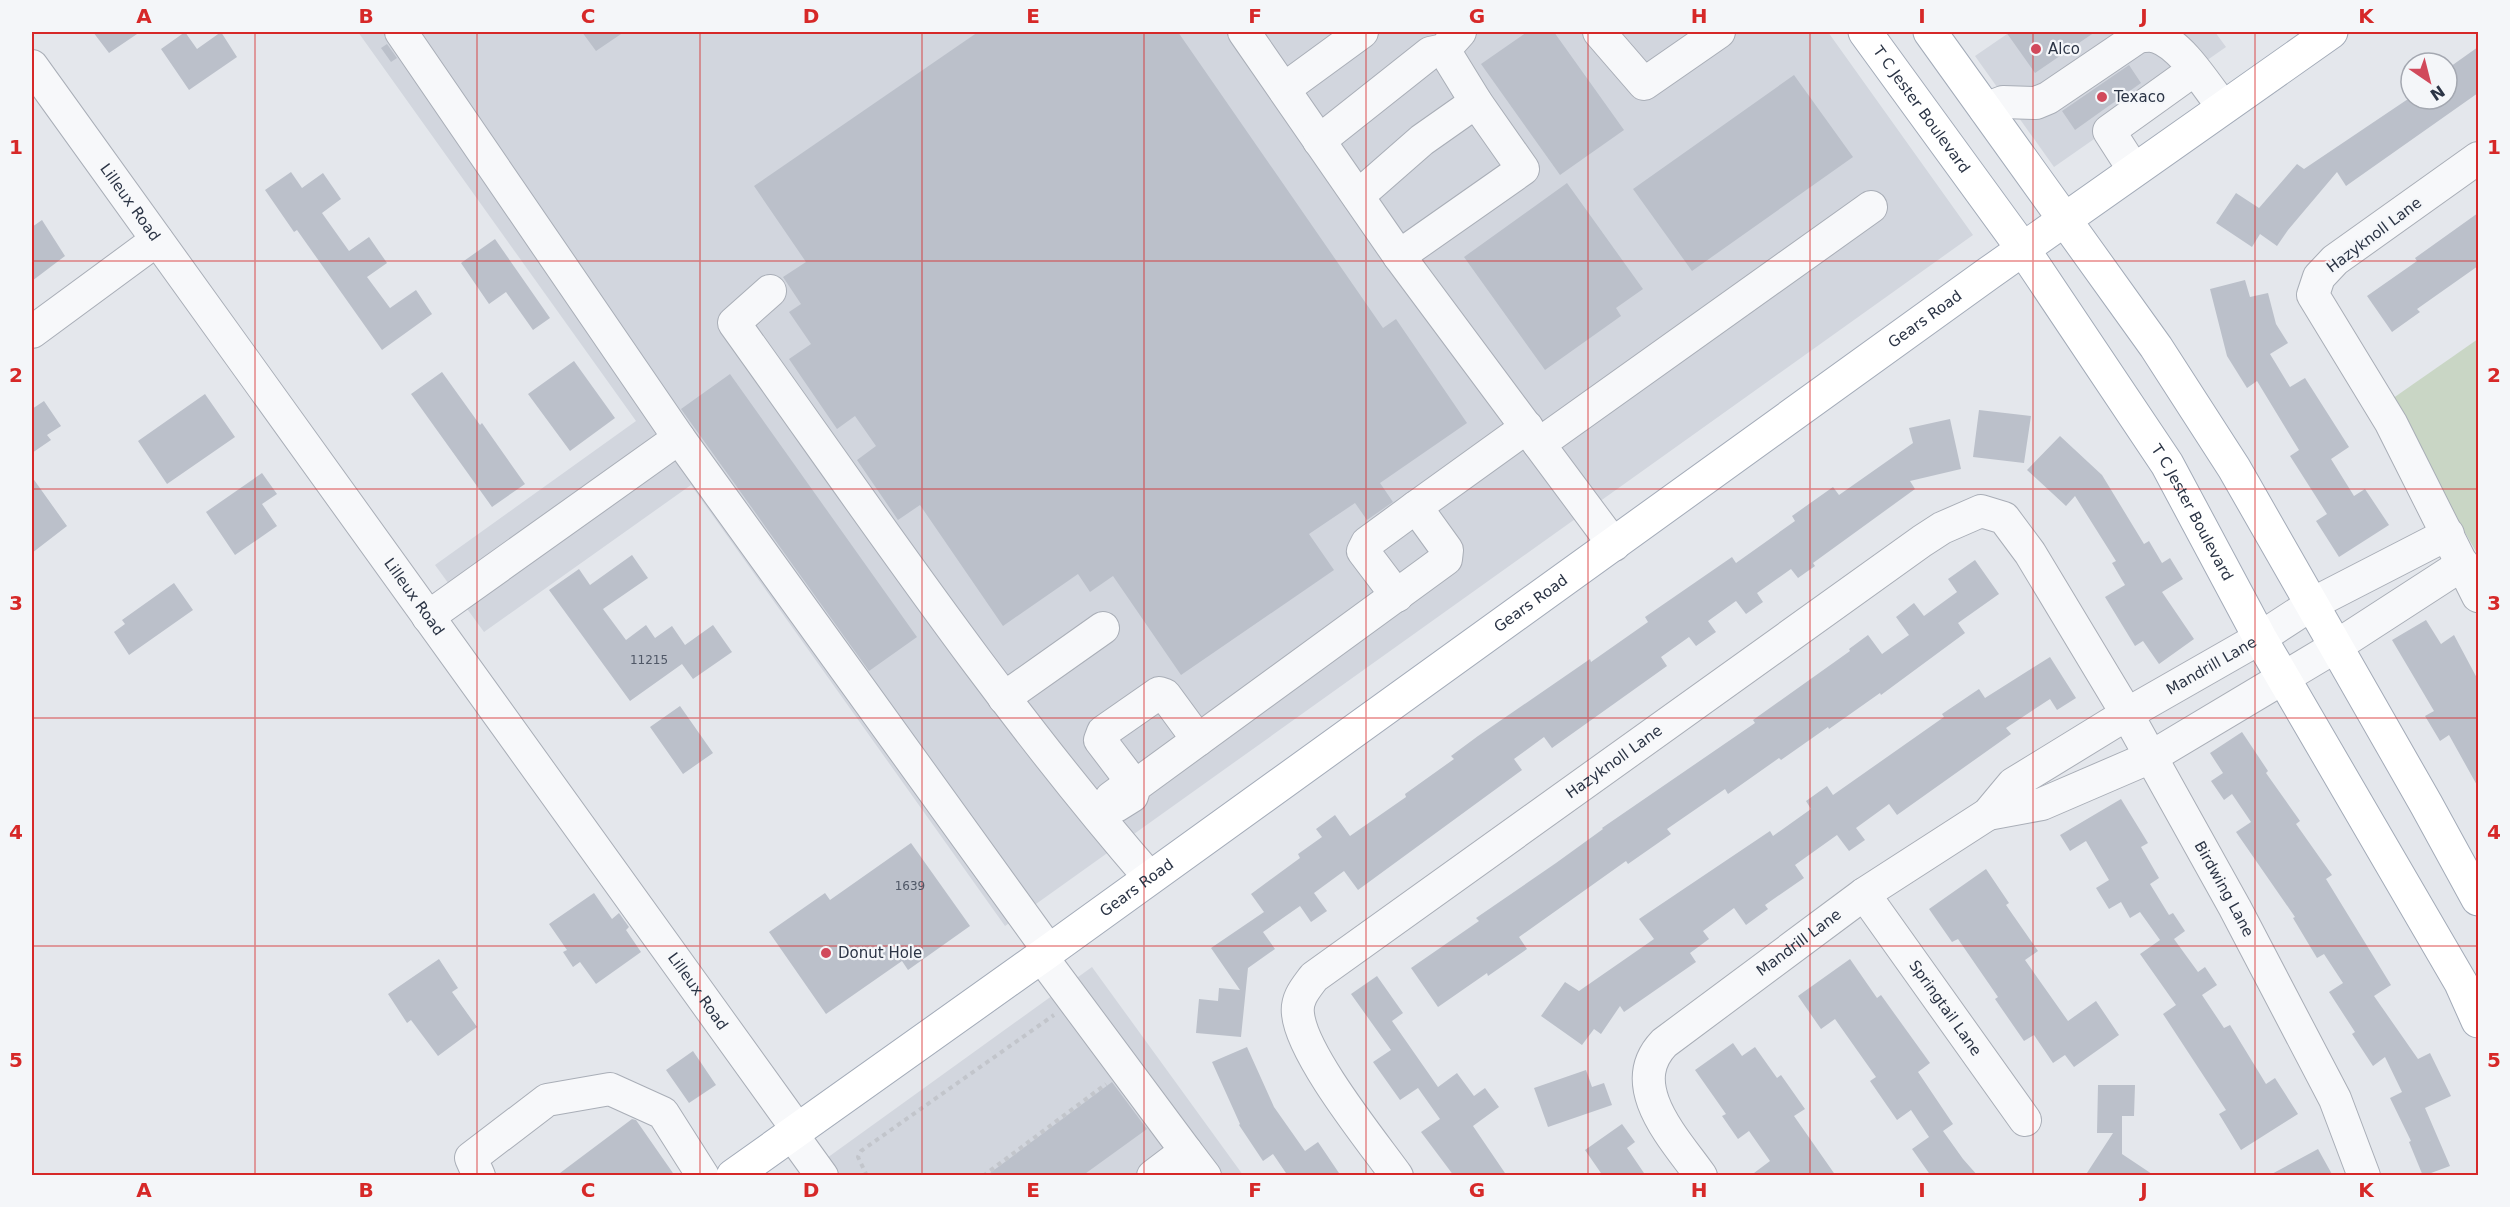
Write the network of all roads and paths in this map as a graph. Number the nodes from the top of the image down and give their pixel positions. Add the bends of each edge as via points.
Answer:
1 (401, 32) edge
2 (1362, 32) edge
3 (1599, 32) edge
4 (1719, 32) edge
5 (1865, 32) edge
6 (1930, 32) edge
7 (2331, 32) edge
8 (1247, 33) edge
9 (1452, 41) edge
10 (32, 66) edge
11 (2194, 70) junction
12 (1284, 89) junction
13 (1476, 102) junction
14 (2223, 107) junction
15 (1985, 109) junction
16 (1319, 141) junction
17 (2478, 158) edge
18 (2134, 170) junction
19 (1358, 196) junction
20 (1871, 207) dead end
21 (2064, 219) junction
22 (157, 240) junction
23 (2023, 249) junction
24 (1399, 256) junction
25 (770, 291) dead end
26 (32, 332) edge
27 (1533, 435) junction
28 (680, 438) junction
29 (1416, 507) junction
30 (2448, 534) junction
31 (1614, 545) junction
32 (2463, 564) junction
33 (1397, 596) junction
34 (2478, 596) edge
35 (2312, 604) junction
36 (2065, 612) joint
37 (428, 617) junction
38 (1103, 628) dead end
39 (2260, 638) junction
40 (2335, 647) junction
41 (2283, 678) junction
42 (1004, 698) junction
43 (2127, 714) junction
44 (1198, 740) junction
45 (2151, 757) junction
46 (1113, 801) junction
47 (1988, 814) junction
48 (1150, 878) junction
49 (1864, 894) junction
50 (2478, 899) edge
51 (1045, 954) junction
52 (1058, 1012) dead end
53 (2478, 1021) edge
54 (1107, 1078) dead end
55 (2025, 1120) dead end
56 (794, 1131) junction
57 (1196, 1163) edge
58 (1391, 1167) edge
59 (739, 1174) edge
60 (479, 1176) edge
61 (703, 1176) edge
62 (822, 1176) edge
63 (867, 1176) edge
64 (983, 1176) edge
65 (1153, 1176) edge
66 (1701, 1176) edge
67 (2364, 1176) edge

1 - 28 street
2 - 12 street
3 - 4 street via 1644,84
5 - 23 main road, T C Jester Boulevard
6 - 15 main road
7 - 14 main road, Gears Road
8 - 12 street
9 - 13 street
9 - 16 street via 1430,53
10 - 22 street, Lilleux Road
11 - 14 street
11 - 15 street via 2164,40 2138,37 2048,98 2036,103 2003,102
11 - 18 street via 2109,131
12 - 16 street
13 - 19 street via 1422,140
13 - 24 street via 1523,169
14 - 18 main road, Gears Road
15 - 21 main road
16 - 19 street
17 - 30 street, Hazyknoll Lane via 2335,260 2319,277 2313,294 2391,423
18 - 21 main road, Gears Road
19 - 24 street
20 - 27 street
21 - 23 main road, Gears Road
21 - 35 main road via 2156,347 2234,468
22 - 26 street
22 - 37 street, Lilleux Road
23 - 31 main road, Gears Road
23 - 39 main road, T C Jester Boulevard via 2167,464
24 - 27 street
25 - 42 street via 734,323
27 - 29 street
27 - 31 street
28 - 37 street
28 - 51 street
29 - 33 street via 1447,550 1446,559
29 - 33 street via 1367,543 1363,551
30 - 32 street
30 - 35 street, Mandrill Lane
31 - 48 main road, Gears Road
32 - 34 street
32 - 40 street, Mandrill Lane
33 - 44 street
35 - 39 street, Mandrill Lane
35 - 40 main road
36 - 43 street, Birdwing Lane
36 - 58 street, Hazyknoll Lane via 2004,518 1981,512 1942,528 1314,977 1299,998 1298,1014 1305,1038 1322,1070
37 - 56 street, Lilleux Road
38 - 42 street
39 - 41 main road, T C Jester Boulevard
39 - 43 street, Mandrill Lane
40 - 41 street, Mandrill Lane
40 - 50 main road
41 - 45 street, Mandrill Lane
41 - 53 main road, T C Jester Boulevard via 2461,983
42 - 46 street
43 - 45 street, Birdwing Lane
43 - 47 street, Mandrill Lane via 2013,784
44 - 46 street
44 - 46 street via 1165,695 1159,693 1103,732 1100,740
45 - 47 street, Mandrill Lane via 2042,804
45 - 67 street, Birdwing Lane via 2335,1099
46 - 48 street
47 - 49 street, Mandrill Lane
48 - 51 main road, Gears Road
49 - 55 street, Springtail Lane
49 - 66 street, Mandrill Lane via 1653,1054 1647,1073 1654,1107
51 - 56 main road, Gears Road
51 - 57 street
52 - 63 path via 861,1151 858,1157
54 - 64 path via 1105,1086
56 - 59 main road, Gears Road
56 - 62 street, Lilleux Road
57 - 65 street
60 - 61 street via 471,1158 547,1100 610,1089 663,1113

